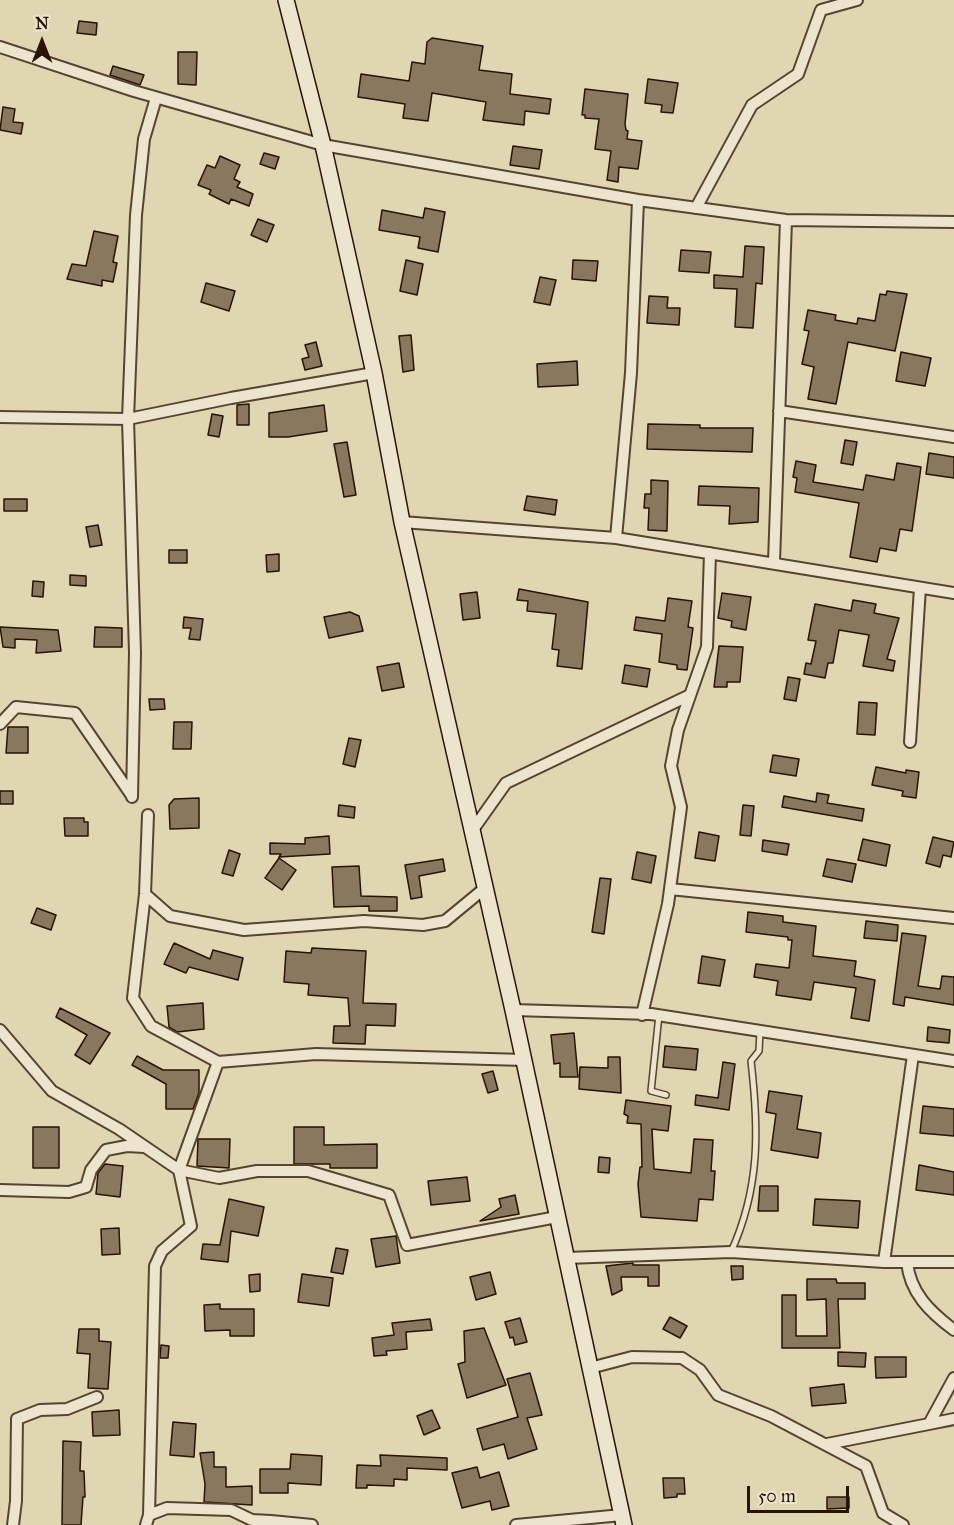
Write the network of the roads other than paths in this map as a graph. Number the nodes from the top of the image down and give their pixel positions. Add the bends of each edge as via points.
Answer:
1 (286, 0) edge
2 (857, 0) edge
3 (0, 47) edge
4 (156, 98) junction
5 (323, 145) junction
6 (638, 200) junction
7 (696, 208) junction
8 (786, 220) junction
9 (954, 222) edge
10 (374, 373) junction
11 (779, 411) junction
12 (0, 417) edge
13 (128, 419) junction
14 (954, 437) edge
15 (402, 522) junction
16 (616, 538) junction
17 (710, 553) junction
18 (774, 562) junction
19 (920, 588) junction
20 (954, 593) edge
21 (690, 695) junction
22 (0, 724) edge
23 (910, 742) dead end
24 (148, 815) dead end
25 (472, 831) junction
26 (485, 888) junction
27 (670, 889) junction
28 (145, 894) junction
29 (954, 918) edge
30 (513, 1010) junction
31 (642, 1015) junction
32 (659, 1016) junction
33 (0, 1029) edge
34 (760, 1031) junction
35 (913, 1055) junction
36 (524, 1060) junction
37 (954, 1061) edge
38 (218, 1062) junction
39 (666, 1095) dead end
40 (145, 1147) junction
41 (179, 1170) junction
42 (0, 1190) edge
43 (557, 1217) junction
44 (730, 1252) junction
45 (566, 1258) junction
46 (884, 1262) junction
47 (907, 1262) junction
48 (954, 1262) edge
49 (954, 1330) edge
50 (590, 1368) junction
51 (954, 1378) edge
52 (97, 1397) dead end
53 (954, 1419) edge
54 (929, 1424) junction
55 (827, 1444) junction
56 (147, 1520) edge
57 (623, 1520) edge
58 (272, 1523) edge
59 (13, 1525) edge
60 (312, 1525) edge
61 (516, 1525) edge
62 (903, 1525) edge

1 - 5 main road
2 - 7 street via 821,10 798,74 752,105
3 - 4 street
4 - 5 street
4 - 13 street via 144,139 136,214
5 - 6 street
5 - 10 main road
6 - 7 street
6 - 16 street via 631,373
7 - 8 street
8 - 9 street
8 - 11 street
10 - 13 street
10 - 15 main road
11 - 14 street
11 - 18 street
12 - 13 street
13 - 22 street via 135,653 132,797 75,713 16,707
15 - 16 street
15 - 25 main road
16 - 17 street
17 - 18 street
17 - 21 street via 707,646
18 - 19 street
19 - 20 street
19 - 23 street
21 - 25 street via 506,783
21 - 27 street via 671,766 681,807
24 - 28 street
25 - 26 main road
26 - 28 street via 445,921 423,926 364,921 244,930 170,916
26 - 30 main road
27 - 29 street
27 - 31 street
28 - 38 street via 133,998 151,1026
30 - 31 street
30 - 36 main road
31 - 32 street
32 - 34 street
32 - 39 lane via 651,1091
33 - 40 street via 52,1091
34 - 35 street
34 - 44 lane via 759,1051 751,1061 757,1133 752,1185 746,1220
35 - 37 street
35 - 46 street
36 - 38 street via 316,1054
36 - 43 main road
38 - 41 street
40 - 41 street
40 - 42 street via 106,1150 91,1170 86,1187 69,1192
41 - 43 street via 219,1178 257,1171 308,1171 381,1192 389,1195 407,1245
41 - 56 street via 191,1226 162,1251 155,1266
43 - 45 main road
44 - 45 street
44 - 46 street
45 - 50 main road
46 - 47 street
47 - 48 street
47 - 49 street via 909,1279 928,1310
50 - 55 street via 632,1357 682,1358 700,1370 718,1395
50 - 57 main road
51 - 54 street
52 - 59 street via 67,1409 40,1410 17,1419
53 - 54 street
54 - 55 street
55 - 62 street via 866,1466 883,1513
56 - 58 street via 167,1508 231,1510 252,1520
57 - 61 street
58 - 60 street

